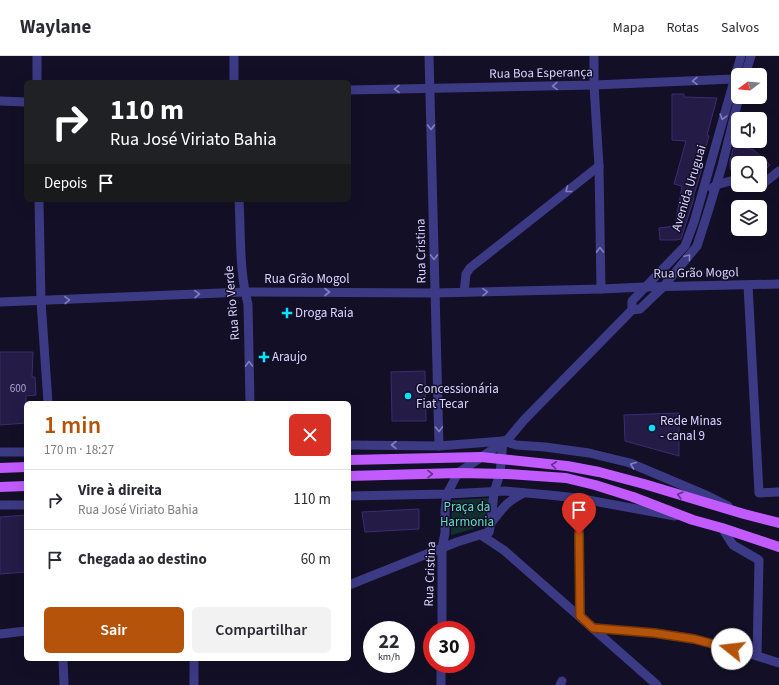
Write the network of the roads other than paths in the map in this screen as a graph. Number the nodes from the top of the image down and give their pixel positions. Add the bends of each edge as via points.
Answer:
1 (37, 56) edge
2 (234, 56) edge
3 (429, 56) edge
4 (594, 56) edge
5 (741, 56) edge
6 (751, 56) edge
7 (737, 68) edge
8 (747, 68) edge
9 (731, 79) edge
10 (37, 80) edge
11 (234, 80) edge
12 (594, 85) junction
13 (430, 88) junction
14 (351, 90) edge
15 (731, 90) edge
16 (0, 102) edge
17 (24, 102) edge
18 (737, 104) edge
19 (599, 166) junction
20 (722, 166) junction
21 (779, 170) edge
22 (731, 176) edge
23 (767, 180) edge
24 (731, 182) edge
25 (716, 185) junction
26 (702, 194) junction
27 (39, 202) edge
28 (239, 202) edge
29 (779, 284) edge
30 (748, 285) junction
31 (645, 287) junction
32 (663, 287) junction
33 (601, 289) junction
34 (614, 289) junction
35 (245, 292) junction
36 (464, 292) junction
37 (435, 293) junction
38 (41, 301) junction
39 (0, 302) edge
40 (632, 305) junction
41 (48, 401) edge
42 (250, 401) edge
43 (524, 420) junction
44 (503, 441) junction
45 (351, 445) edge
46 (440, 446) junction
47 (525, 446) junction
48 (0, 452) edge
49 (24, 452) edge
50 (481, 457) junction
51 (351, 460) edge
52 (502, 460) junction
53 (24, 467) edge
54 (0, 468) edge
55 (458, 473) junction
56 (500, 474) junction
57 (351, 476) edge
58 (24, 486) edge
59 (0, 487) edge
60 (494, 492) junction
61 (779, 492) edge
62 (525, 493) junction
63 (447, 494) junction
64 (351, 496) edge
65 (0, 505) edge
66 (24, 505) edge
67 (744, 514) junction
68 (579, 520) dead end
69 (693, 520) junction
70 (779, 523) edge
71 (722, 528) junction
72 (487, 530) junction
73 (445, 533) junction
74 (457, 542) junction
75 (779, 547) edge
76 (442, 548) junction
77 (351, 584) edge
78 (580, 616) junction
79 (442, 621) edge
80 (593, 628) junction
81 (24, 631) edge
82 (0, 634) edge
83 (757, 656) junction
84 (63, 661) edge
85 (194, 661) edge
86 (779, 663) edge
87 (442, 673) edge
88 (653, 684) edge
89 (64, 685) edge
90 (194, 685) edge
91 (441, 685) edge

1 - 10 street
2 - 11 street
3 - 13 street, Rua Cristina
4 - 12 street
5 - 7 street, Avenida Uruguai
6 - 8 street
9 -> 12 street, Rua Boa Esperança
12 -> 13 street, Rua Boa Esperança
12 - 19 street
13 -> 14 street, Rua Boa Esperança
13 -> 37 street, Rua Cristina
15 -> 26 street, Avenida Uruguai
16 - 17 street
18 - 20 street, Avenida Uruguai
33 -> 19 street
19 -> 36 street via 470,268 466,274
20 - 22 street
20 - 25 street, Avenida Uruguai
21 - 23 street
24 - 25 street
25 - 26 street
32 -> 25 street, Avenida Uruguai via 697,246
26 - 31 street, Avenida Uruguai via 684,246
27 - 38 street
28 - 35 street, Rua Rio Verde
29 - 30 street, Rua Grão Mogol
30 - 32 street, Rua Grão Mogol
30 - 61 street via 759,493
31 - 32 street, Rua Grão Mogol
31 - 34 street, Rua Grão Mogol
31 - 40 street, Avenida Uruguai
32 - 40 street, Avenida Uruguai via 640,309
33 - 34 street, Rua Grão Mogol
36 -> 33 street, Rua Grão Mogol
34 - 40 street via 628,295
35 -> 37 street, Rua Grão Mogol
38 -> 35 street, Rua Grão Mogol
42 -> 35 street, Rua Rio Verde via 248,304
36 - 37 street, Rua Grão Mogol
37 -> 46 street, Rua Cristina
38 - 39 street, Rua Grão Mogol
38 - 41 street
40 - 43 street, Avenida Uruguai
43 - 44 street, Avenida Uruguai via 508,439
43 - 47 street via 520,439
44 - 46 street
44 - 47 street
44 - 50 street, Avenida Uruguai
44 - 52 street
46 -> 45 street
67 -> 47 street via 630,463 589,453
48 - 49 street
50 - 51 main road
50 - 52 main road
50 - 55 street, Avenida Uruguai
52 - 56 street
67 -> 52 main road via 598,472 568,466
53 - 54 main road
55 - 56 main road
57 -> 55 main road
55 - 63 street, Rua Cristina
56 - 60 street
56 - 69 main road via 566,478 596,485
58 - 59 main road
60 - 62 street
60 - 63 street
60 - 72 street
62 - 69 street via 577,498
62 - 72 street via 504,506
63 - 64 street
63 - 73 street, Rua Cristina
65 - 66 street
67 - 70 main road
68 - 78 street
69 - 71 main road
71 - 75 main road
71 - 83 street via 733,545 759,560
72 - 74 street
72 - 78 street via 505,551
73 - 74 street via 449,539
73 - 76 street, Rua Cristina
74 - 76 street
76 - 77 street
76 - 79 street, Rua Cristina
78 - 80 street
80 - 83 street via 694,639
80 - 88 street
81 - 82 street
83 - 86 street
84 - 89 street
85 - 90 street
87 - 91 street

